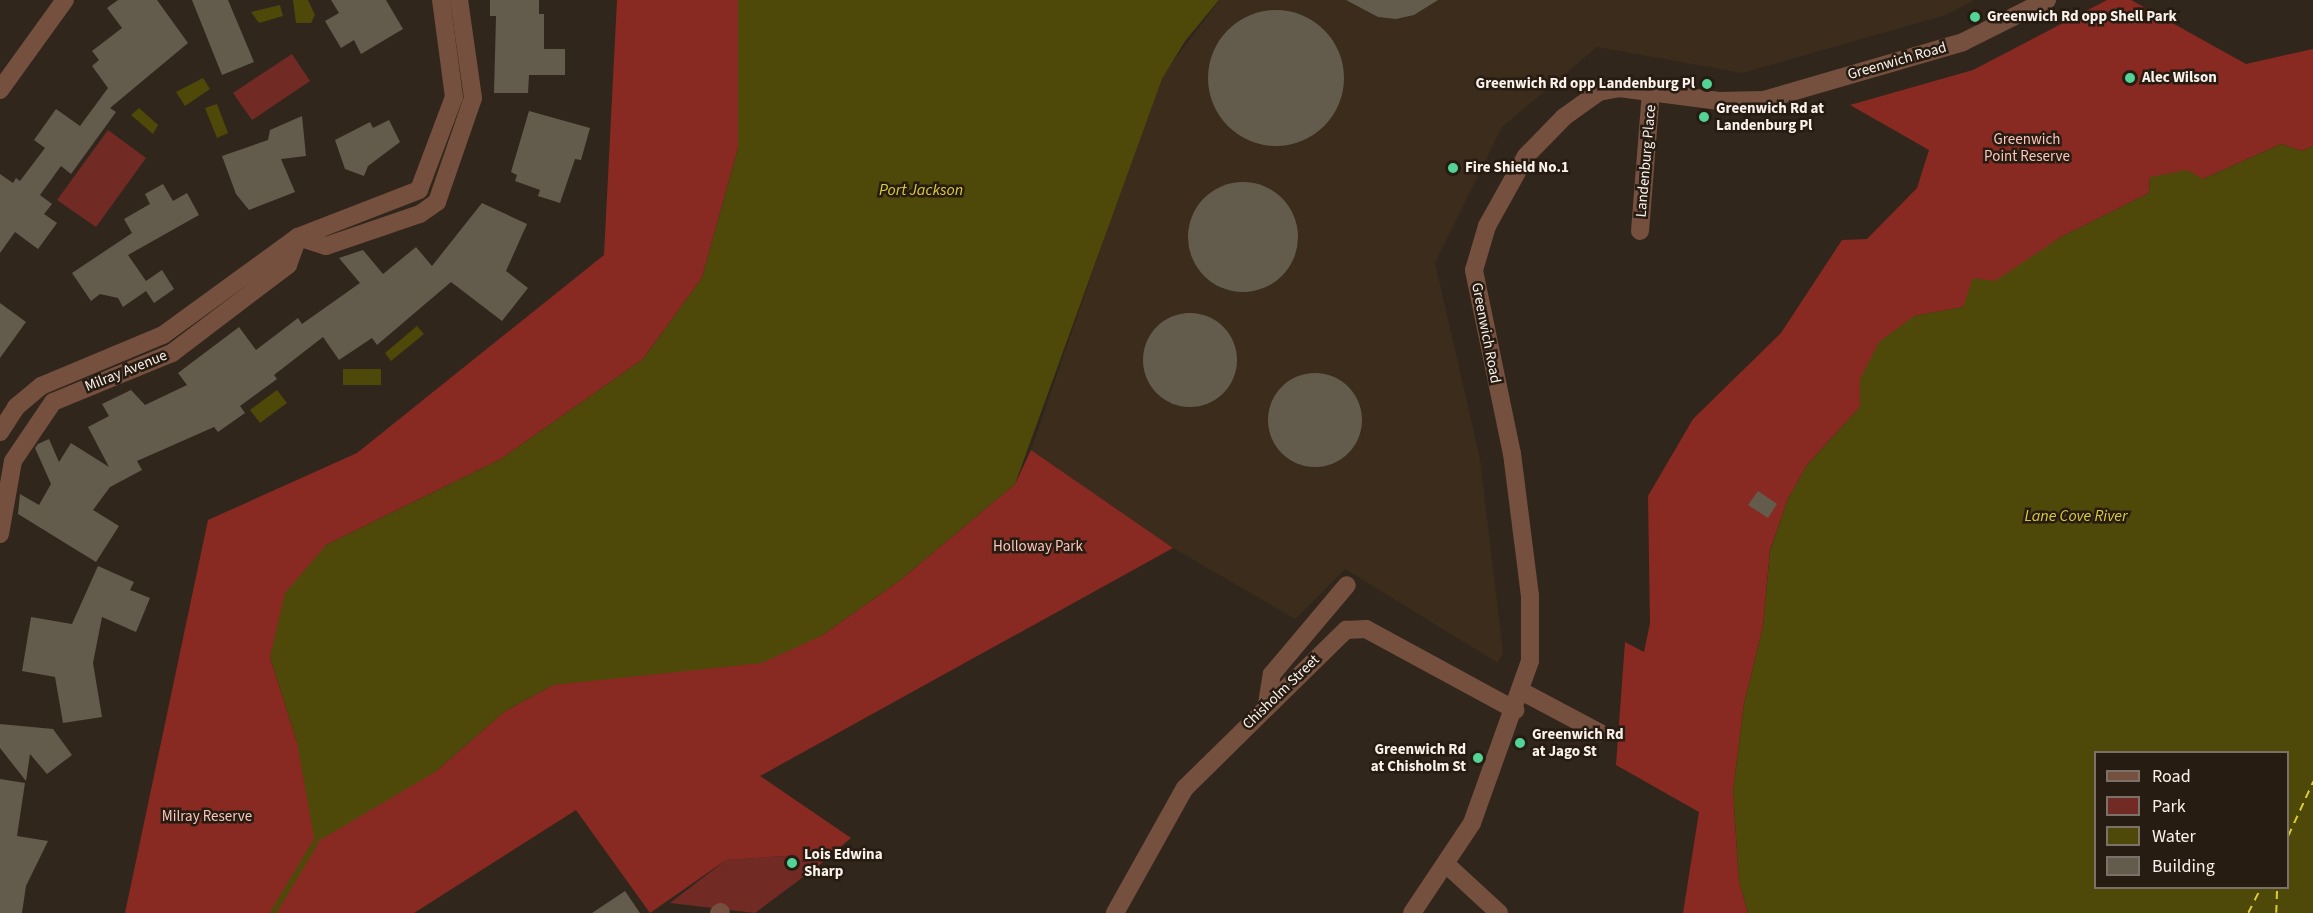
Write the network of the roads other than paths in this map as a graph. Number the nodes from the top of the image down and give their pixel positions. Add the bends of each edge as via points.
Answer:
1 (64, 0) edge
2 (441, 0) edge
3 (459, 0) edge
4 (2046, 0) edge
5 (0, 90) edge
6 (1651, 90) junction
7 (1640, 231) dead end
8 (298, 237) junction
9 (0, 432) edge
10 (0, 534) edge
11 (1347, 585) dead end
12 (1521, 691) junction
13 (1266, 704) junction
14 (1515, 710) junction
15 (1600, 733) dead end
16 (1447, 866) junction
17 (1115, 913) edge
18 (1412, 913) edge
19 (1499, 913) edge

1 - 5 street
2 - 8 street, Milray Avenue via 454,97 425,183 410,197
3 - 8 street via 472,98 437,202 420,214 326,246
4 - 6 street, Greenwich Road via 1963,42 1764,100 1719,101
6 - 7 street, Landenburg Place
6 - 12 street, Greenwich Road via 1599,92 1564,117 1526,156 1479,246 1476,291 1512,454 1530,596 1530,661
8 - 9 street, Milray Avenue via 163,335 41,386 16,407
8 - 10 street, Milray Avenue via 288,265 172,353 53,402 13,461
11 - 13 street via 1272,674
12 - 14 street, Greenwich Road
12 - 15 street
13 - 14 street, Chisholm Street via 1346,630 1366,629
13 - 17 street, Chisholm Street via 1185,788
14 - 16 street, Greenwich Road via 1472,823
16 - 18 street, Greenwich Road
16 - 19 street

